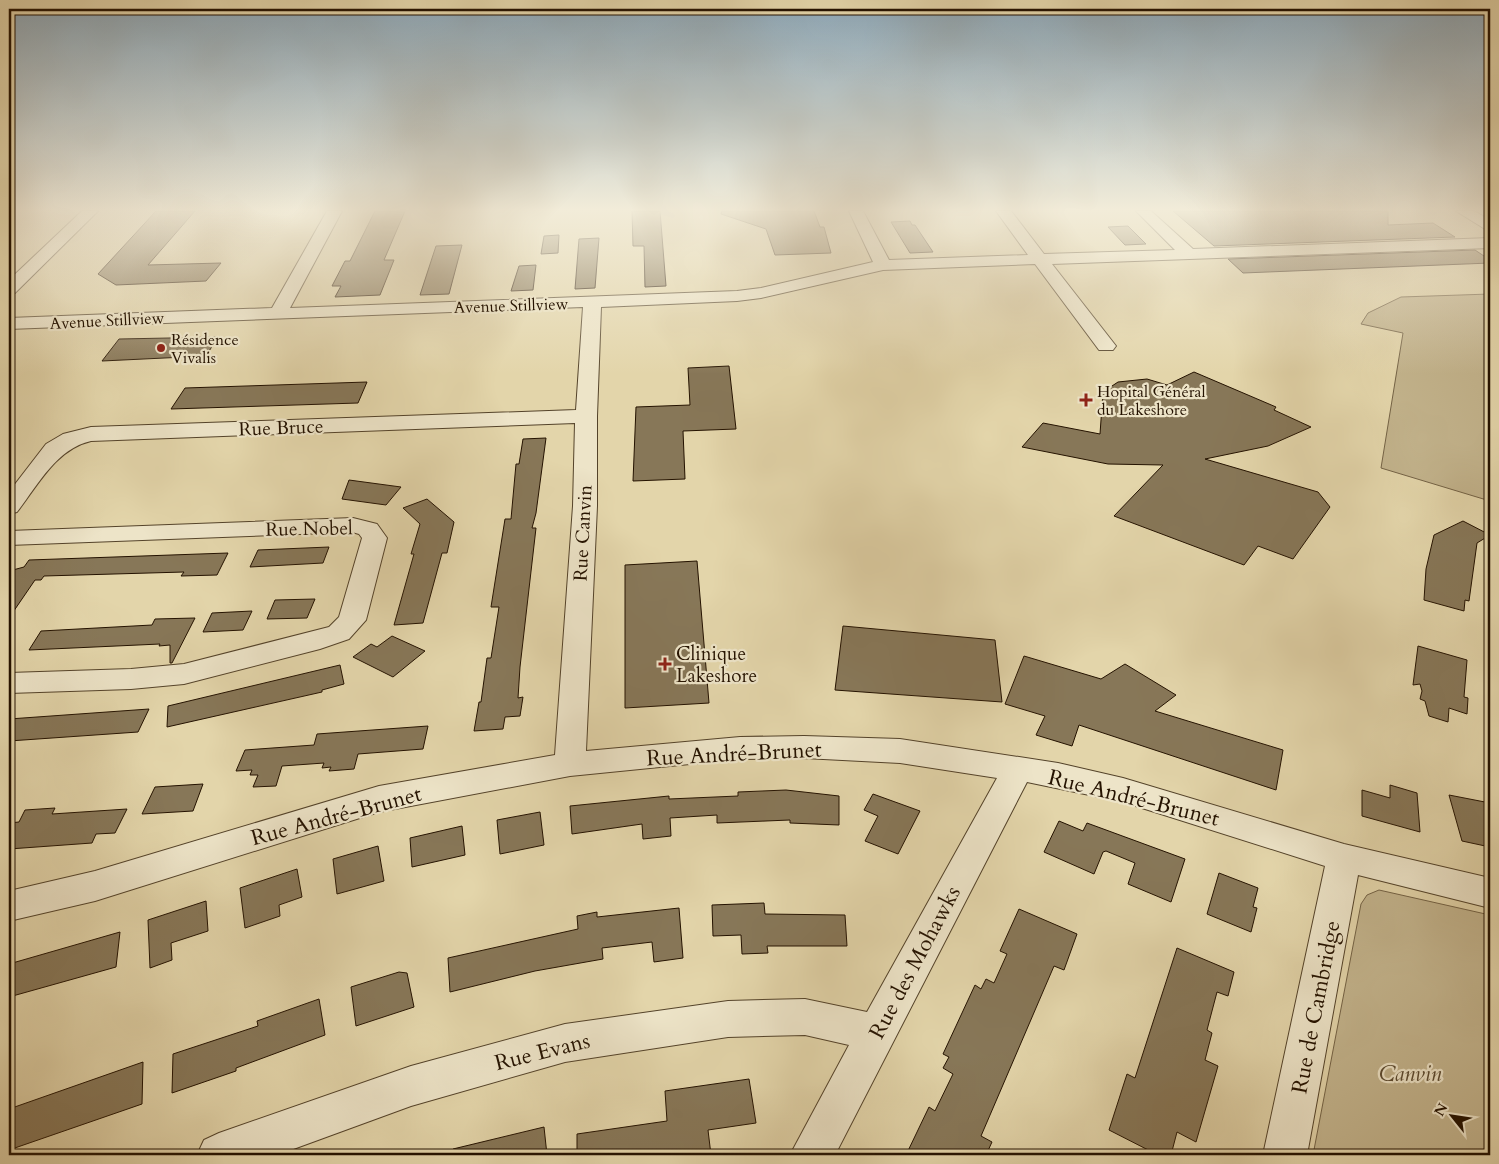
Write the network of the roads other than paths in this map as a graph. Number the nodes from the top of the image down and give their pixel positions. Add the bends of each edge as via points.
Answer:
1 (34, 265) edge
2 (304, 265) edge
3 (905, 265) edge
4 (1045, 265) edge
5 (883, 266) joint
6 (9, 290) edge
7 (592, 302) junction
8 (278, 312) junction
9 (9, 324) edge
10 (1106, 346) dead end
11 (586, 416) junction
12 (9, 507) edge
13 (9, 538) edge
14 (9, 683) edge
15 (570, 764) junction
16 (1017, 770) junction
17 (1344, 858) junction
18 (1490, 893) edge
19 (9, 906) edge
20 (876, 1032) junction
21 (219, 1155) edge
22 (812, 1155) edge
23 (1285, 1155) edge

1 - 6 street
2 - 8 street
3 - 5 street, Avenue Stillview
4 - 10 street
5 - 7 street, Avenue Stillview via 761,293
7 - 8 street, Avenue Stillview
7 - 11 street, Rue Canvin
8 - 9 street, Avenue Stillview
11 - 12 street, Rue Bruce via 91,434 54,449
11 - 15 street, Rue Canvin via 585,506
13 - 14 street, Rue Nobel via 353,525 368,529 375,538 352,620 330,637 184,674
15 - 16 street, Rue André-Brunet via 740,748 804,747 900,751
15 - 19 street, Rue André-Brunet via 379,799 95,886
16 - 17 street, Rue André-Brunet via 1058,775 1123,790
16 - 20 street, Rue des Mohawks
17 - 18 street, Rue André-Brunet
17 - 23 street, Rue de Cambridge
20 - 21 street, Rue Evans via 805,1017 728,1019 565,1043 411,1086
20 - 22 street, Rue des Mohawks

